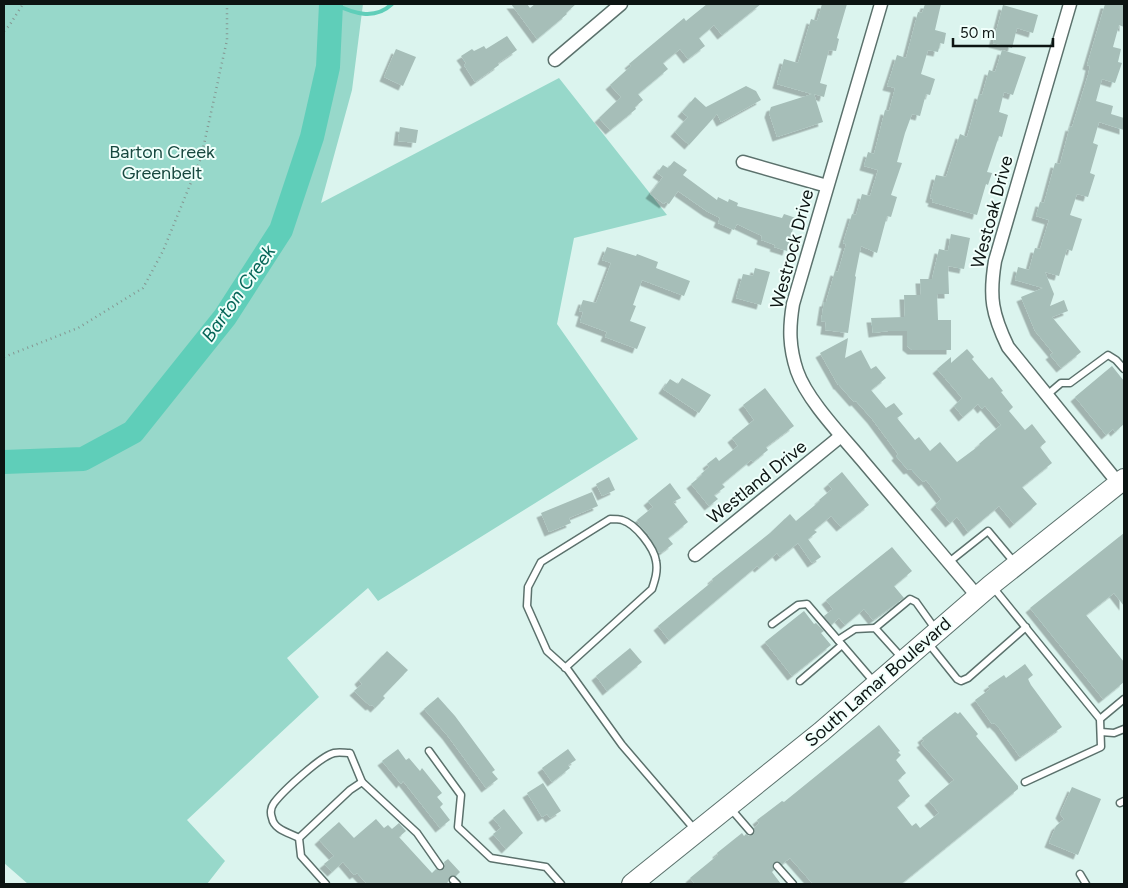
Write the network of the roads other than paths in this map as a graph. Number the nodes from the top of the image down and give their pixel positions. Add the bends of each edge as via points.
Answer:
1 (621, 4) edge
2 (881, 4) edge
3 (1070, 4) edge
4 (555, 60) dead end
5 (743, 162) dead end
6 (827, 186) junction
7 (1124, 369) edge
8 (1047, 395) junction
9 (841, 436) junction
10 (1121, 481) edge
11 (695, 555) dead end
12 (949, 562) junction
13 (1017, 565) junction
14 (985, 591) junction
15 (772, 624) dead end
16 (1026, 627) junction
17 (875, 628) junction
18 (932, 636) junction
19 (840, 642) junction
20 (903, 660) junction
21 (565, 668) junction
22 (800, 681) dead end
23 (876, 684) junction
24 (1124, 699) edge
25 (1100, 719) junction
26 (1124, 729) edge
27 (1102, 732) junction
28 (429, 750) dead end
29 (362, 782) junction
30 (1025, 782) dead end
31 (728, 806) junction
32 (750, 831) dead end
33 (697, 832) junction
34 (299, 838) junction
35 (440, 866) dead end
36 (777, 866) dead end
37 (1080, 874) dead end
38 (326, 884) edge
39 (561, 884) edge
40 (632, 884) edge
41 (793, 884) edge
42 (1086, 884) edge

1 - 4 street
2 - 6 street, Westrock Drive
3 - 8 street, Westoak Drive via 997,253 992,280 995,317 1008,347
5 - 6 street
6 - 9 street, Westrock Drive via 793,304 791,351 807,391
7 - 8 lane via 1108,355 1070,383 1061,383
8 - 10 street, Westoak Drive
9 - 11 street, Westland Drive
9 - 12 street, Westrock Drive
10 - 13 main road, South Lamar Boulevard
12 - 13 lane via 988,531
12 - 14 street, Westrock Drive
13 - 14 main road, South Lamar Boulevard
14 - 16 lane
14 - 18 main road, South Lamar Boulevard
15 - 19 lane via 798,604 807,604
16 - 18 lane via 961,681
16 - 25 lane
17 - 18 lane via 910,599 916,602
17 - 19 lane via 855,629
17 - 20 lane
18 - 20 main road, South Lamar Boulevard
19 - 22 lane
19 - 23 lane
20 - 23 main road, South Lamar Boulevard
21 - 21 lane via 547,651 527,606 528,587 541,562 610,519 623,520 637,529 655,555 657,570 652,589
21 - 33 lane via 622,746
23 - 31 main road, South Lamar Boulevard
24 - 25 lane
25 - 27 lane
26 - 27 lane via 1114,733
27 - 30 lane via 1101,747
28 - 39 lane via 461,795 458,827 491,858 546,867
29 - 34 lane
29 - 34 lane via 350,753 335,752 321,759 274,803 271,810 272,820 278,828
29 - 35 lane via 417,833
31 - 32 lane
31 - 33 main road, South Lamar Boulevard
33 - 40 main road, South Lamar Boulevard
34 - 38 lane via 301,856
36 - 41 lane
37 - 42 lane

